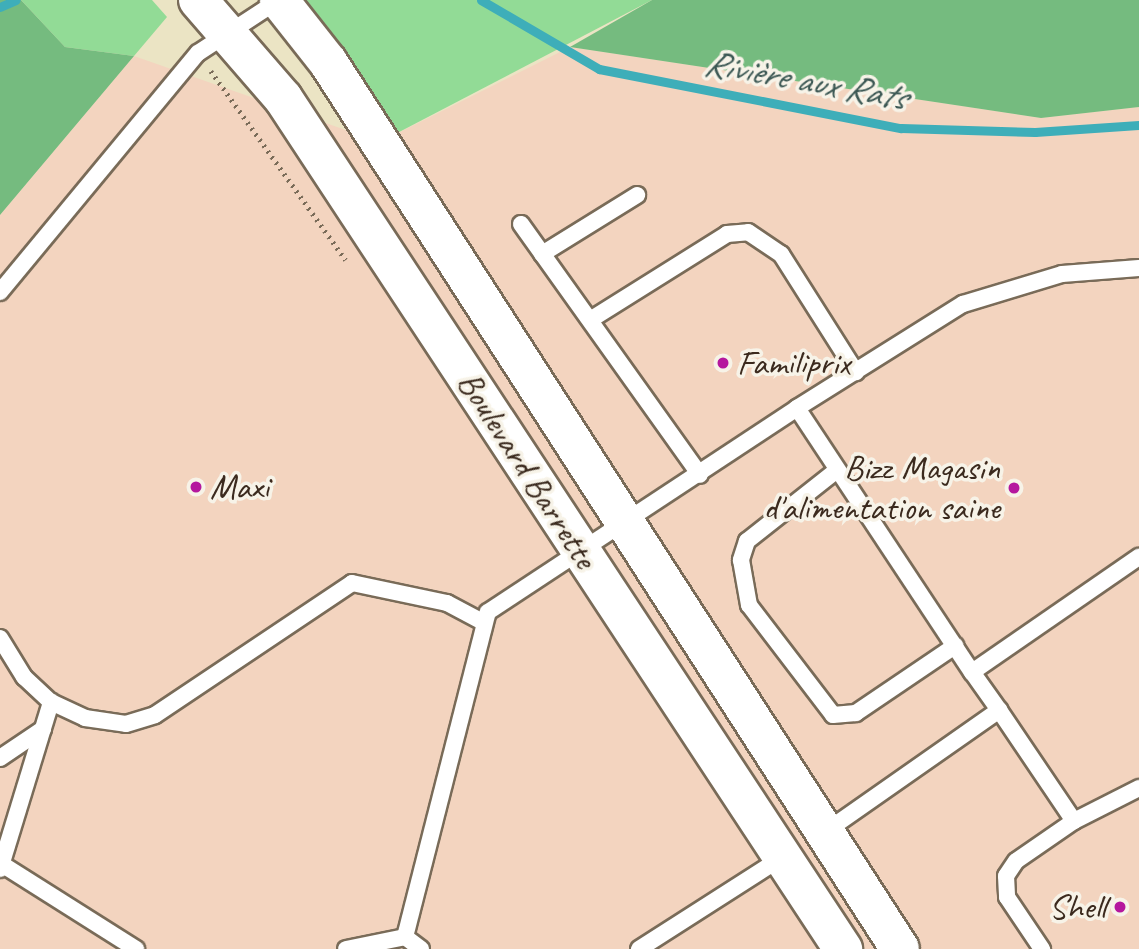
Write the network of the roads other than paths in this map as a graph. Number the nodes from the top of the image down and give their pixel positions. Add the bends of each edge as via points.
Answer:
1 (198, 0) edge
2 (279, 0) edge
3 (226, 32) junction
4 (637, 195) dead end
5 (521, 224) dead end
6 (542, 254) junction
7 (1139, 268) edge
8 (0, 292) edge
9 (590, 320) junction
10 (856, 372) junction
11 (797, 408) junction
12 (838, 470) junction
13 (701, 475) junction
14 (627, 525) junction
15 (583, 554) junction
16 (1139, 557) edge
17 (482, 622) junction
18 (0, 638) edge
19 (955, 646) junction
20 (972, 672) junction
21 (51, 702) junction
22 (999, 710) junction
23 (43, 729) junction
24 (0, 758) edge
25 (1139, 788) edge
26 (1074, 821) junction
27 (825, 832) junction
28 (783, 857) junction
29 (1, 866) edge
30 (405, 937) junction
31 (1036, 947) edge
32 (136, 949) edge
33 (346, 949) edge
34 (421, 949) edge
35 (639, 949) edge
36 (843, 949) edge
37 (900, 949) edge

1 - 3 main road, Boulevard Barrette
2 - 3 lane
2 - 14 main road, Boulevard Barrette via 328,62
3 - 8 lane via 190,62
3 - 15 main road, Boulevard Barrette via 283,98
4 - 6 lane
5 - 6 lane
6 - 9 lane
7 - 10 lane via 1062,274 962,304
9 - 10 lane via 727,234 748,232 781,254
9 - 13 lane
10 - 11 lane
11 - 12 lane
11 - 13 lane
12 - 19 lane
12 - 19 lane via 747,541 741,560 749,605 832,715 856,713
13 - 14 lane
14 - 15 lane
14 - 27 main road, Boulevard Barrette
15 - 17 lane
15 - 28 main road, Boulevard Barrette
16 - 20 lane
17 - 21 lane via 447,603 352,583 155,715 109,723
17 - 30 lane
18 - 21 lane via 24,677
19 - 20 lane
20 - 22 lane
21 - 23 lane
22 - 26 lane
22 - 27 lane
23 - 24 lane
23 - 29 lane
25 - 26 lane
26 - 31 lane via 1016,861 1006,876 1007,898
27 - 37 main road, Boulevard Barrette
28 - 35 lane
28 - 36 main road, Boulevard Barrette
29 - 32 lane
30 - 33 lane
30 - 34 lane

